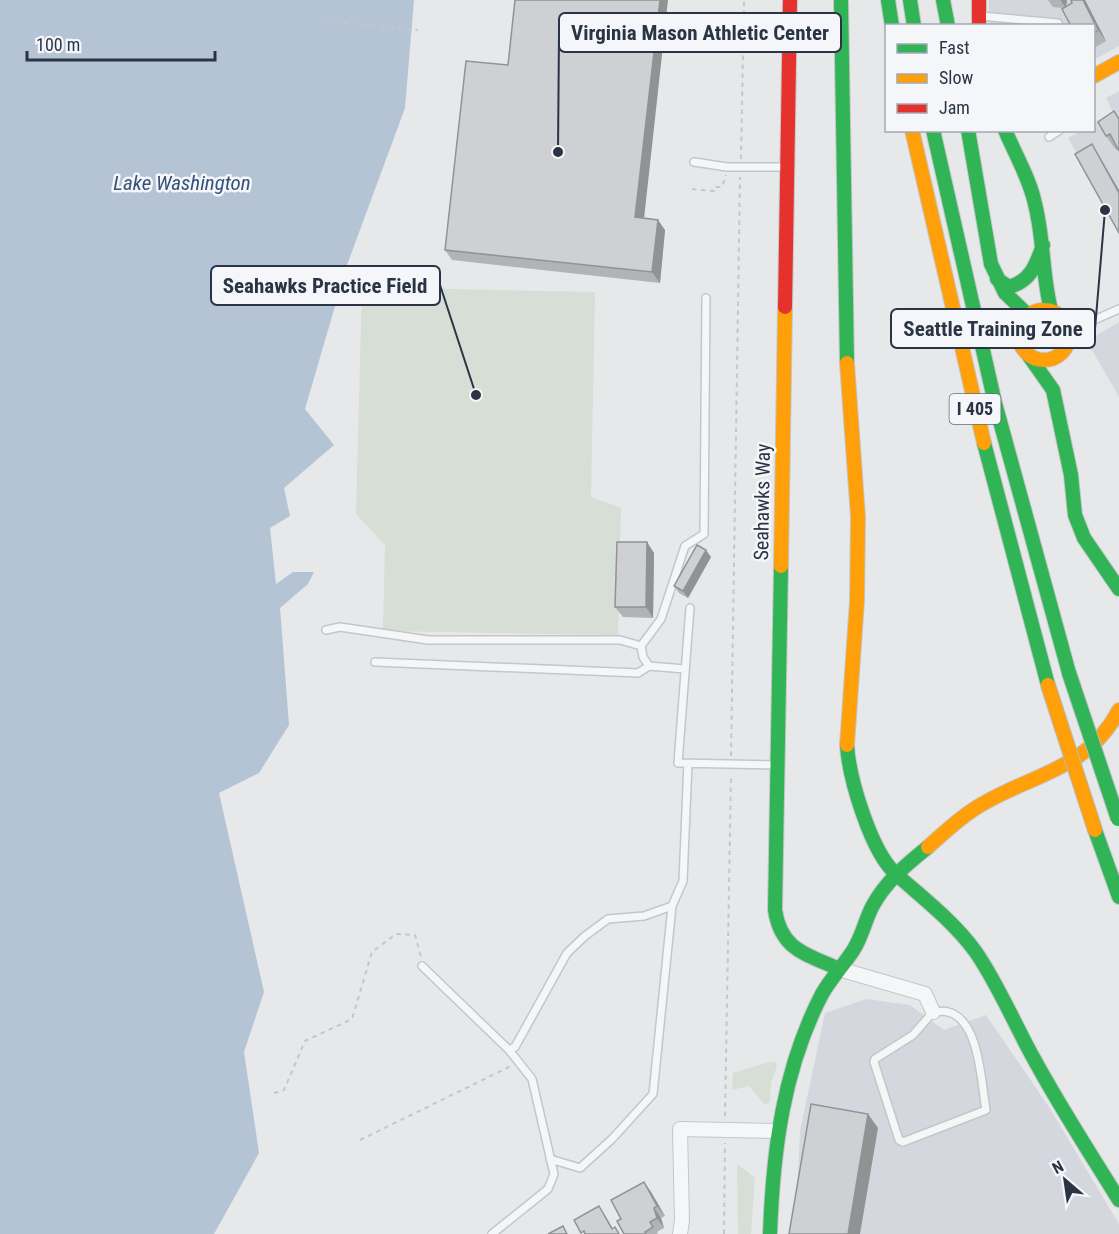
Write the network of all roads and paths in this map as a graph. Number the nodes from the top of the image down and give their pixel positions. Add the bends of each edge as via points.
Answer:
1 (744, 0) edge
2 (790, 0) edge
3 (841, 0) edge
4 (888, 0) edge
5 (910, 0) edge
6 (943, 0) edge
7 (979, 0) edge
8 (327, 21) dead end
9 (979, 21) edge
10 (892, 24) edge
11 (914, 24) edge
12 (948, 24) edge
13 (1058, 24) edge
14 (418, 30) dead end
15 (1119, 62) edge
16 (1095, 75) edge
17 (912, 132) edge
18 (933, 132) edge
19 (968, 132) edge
20 (1006, 132) edge
21 (1057, 132) edge
22 (1048, 137) dead end
23 (741, 158) dead end
24 (694, 162) dead end
25 (786, 167) junction
26 (740, 176) dead end
27 (722, 187) dead end
28 (692, 189) dead end
29 (1043, 245) junction
30 (997, 279) junction
31 (1043, 280) junction
32 (706, 298) dead end
33 (1119, 309) edge
34 (1051, 310) junction
35 (1031, 314) junction
36 (1065, 320) junction
37 (1092, 321) junction
38 (1068, 344) junction
39 (1029, 356) junction
40 (1059, 356) junction
41 (1053, 390) junction
42 (1119, 589) edge
43 (690, 608) dead end
44 (326, 630) dead end
45 (641, 646) junction
46 (375, 662) dead end
47 (649, 666) junction
48 (686, 669) junction
49 (1119, 710) edge
50 (731, 755) dead end
51 (688, 763) junction
52 (777, 765) junction
53 (731, 770) dead end
54 (1118, 821) edge
55 (895, 874) junction
56 (1119, 897) edge
57 (672, 906) junction
58 (422, 966) joint
59 (839, 969) junction
60 (933, 1012) junction
61 (509, 1050) junction
62 (519, 1063) junction
63 (274, 1093) dead end
64 (725, 1119) dead end
65 (777, 1131) junction
66 (360, 1140) dead end
67 (725, 1140) dead end
68 (550, 1159) junction
69 (1119, 1200) edge
70 (492, 1234) edge
71 (680, 1234) edge
72 (724, 1234) edge
73 (770, 1234) edge

1 - 23 path
2 - 25 main road, Seahawks Way
3 - 55 main road via 845,342 858,517 858,601 846,729 848,766 865,820
4 - 10 main road
5 - 11 main road
6 - 12 main road
7 - 9 main road
8 - 14 path
9 - 13 lane
15 - 16 main road
17 - 56 main road, I 405, bridge via 970,391 1048,685
18 - 54 main road, I 405, bridge via 1006,448 1069,673
19 - 30 main road
20 - 29 main road via 1035,201
21 - 22 lane
24 - 25 lane via 727,167
25 - 52 main road, Seahawks Way
26 - 50 path
27 - 28 path via 715,187 714,191
29 - 30 main road via 1033,274 1022,284 1009,287
29 - 31 main road
30 - 35 main road via 1005,293
31 - 34 main road
31 - 35 main road
32 - 45 lane via 704,534 685,546 661,619
33 - 37 lane
34 - 35 main road
34 - 36 main road
35 - 39 main road via 1019,336
36 - 37 lane
36 - 38 main road
37 - 38 lane
38 - 40 main road
39 - 40 main road via 1044,360
39 - 41 main road
40 - 41 main road
41 - 42 main road via 1075,515 1084,538
43 - 48 lane
44 - 45 lane via 340,627 428,640 620,640
45 - 47 lane
46 - 47 lane via 638,673
47 - 48 lane
48 - 51 lane via 678,763
49 - 55 main road via 1114,722 1080,756 1051,774 978,806
51 - 52 lane
51 - 57 lane via 683,880
52 - 59 main road, Seahawks Way via 778,932 795,950
53 - 64 path
55 - 59 main road via 874,903 853,951
55 - 69 main road via 913,886 975,951 1045,1079
57 - 61 lane via 644,916 608,919 585,936 567,953 515,1047
57 - 68 lane via 653,1094 579,1168
58 - 61 lane
58 - 63 path via 416,935 396,934 372,952 352,1020 305,1041 284,1090
59 - 60 street via 925,994
59 - 65 main road via 807,1026
60 - 60 lane via 913,1035 874,1062 903,1142 986,1110 975,1044 966,1024 948,1011
61 - 62 lane
62 - 66 path
62 - 68 lane via 532,1079
65 - 71 street via 680,1129
65 - 73 main road
67 - 72 path
68 - 70 lane via 554,1174 548,1190

